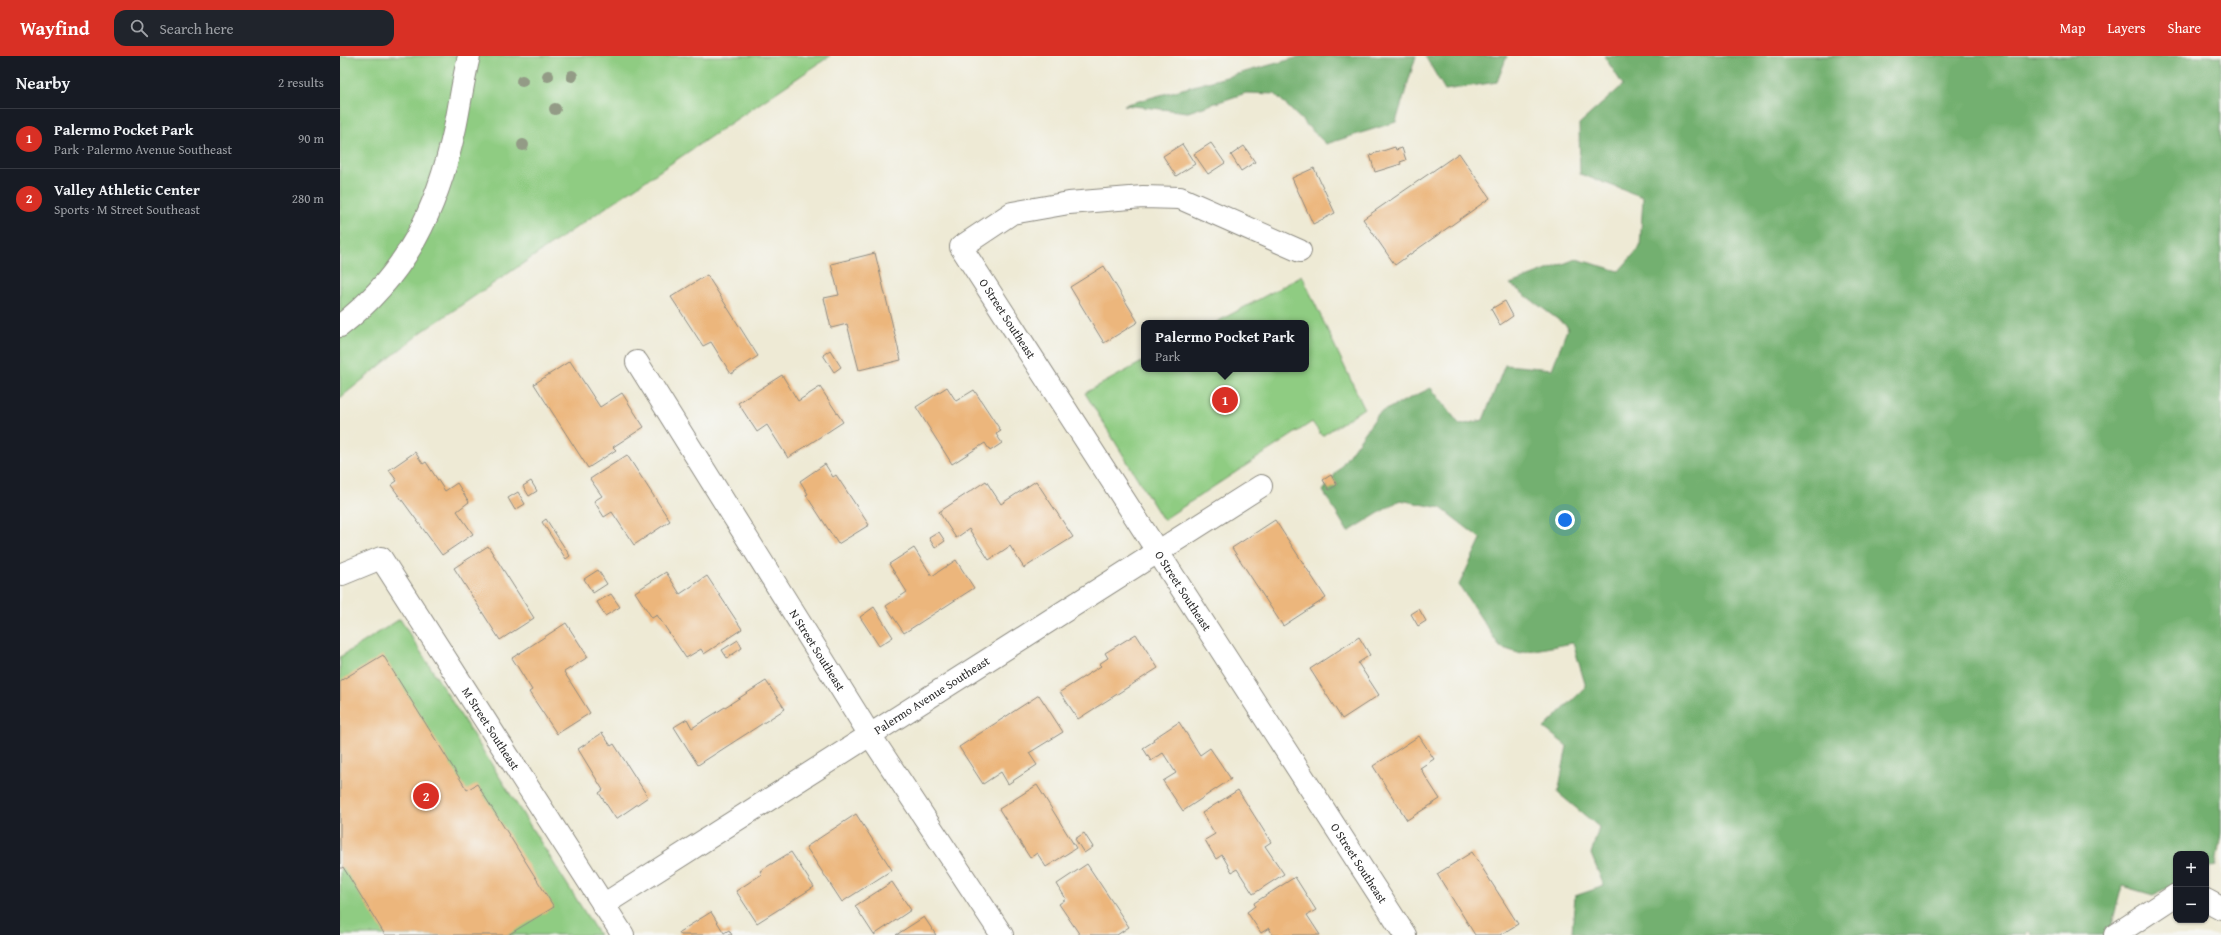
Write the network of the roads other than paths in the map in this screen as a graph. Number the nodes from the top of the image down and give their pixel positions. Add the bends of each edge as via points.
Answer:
1 (469, 56) edge
2 (1300, 251) dead end
3 (340, 326) edge
4 (637, 362) dead end
5 (1261, 486) dead end
6 (1158, 552) junction
7 (342, 574) dead end
8 (870, 735) junction
9 (2173, 897) edge
10 (2209, 902) edge
11 (603, 905) junction
12 (2221, 908) edge
13 (623, 935) edge
14 (1002, 935) edge
15 (1405, 935) edge
16 (2115, 935) edge

1 - 3 street via 449,151 432,207 390,279 373,298
2 - 6 street, O Street Southeast via 1180,198 1143,197 1069,202 1012,213 961,247
4 - 8 street, N Street Southeast
5 - 6 street, Palermo Avenue Southeast
6 - 8 street, Palermo Avenue Southeast
6 - 15 street, O Street Southeast
7 - 11 street, M Street Southeast via 381,558
8 - 11 street, Palermo Avenue Southeast
8 - 14 street, N Street Southeast
9 - 16 street
10 - 12 street
11 - 13 street, M Street Southeast

